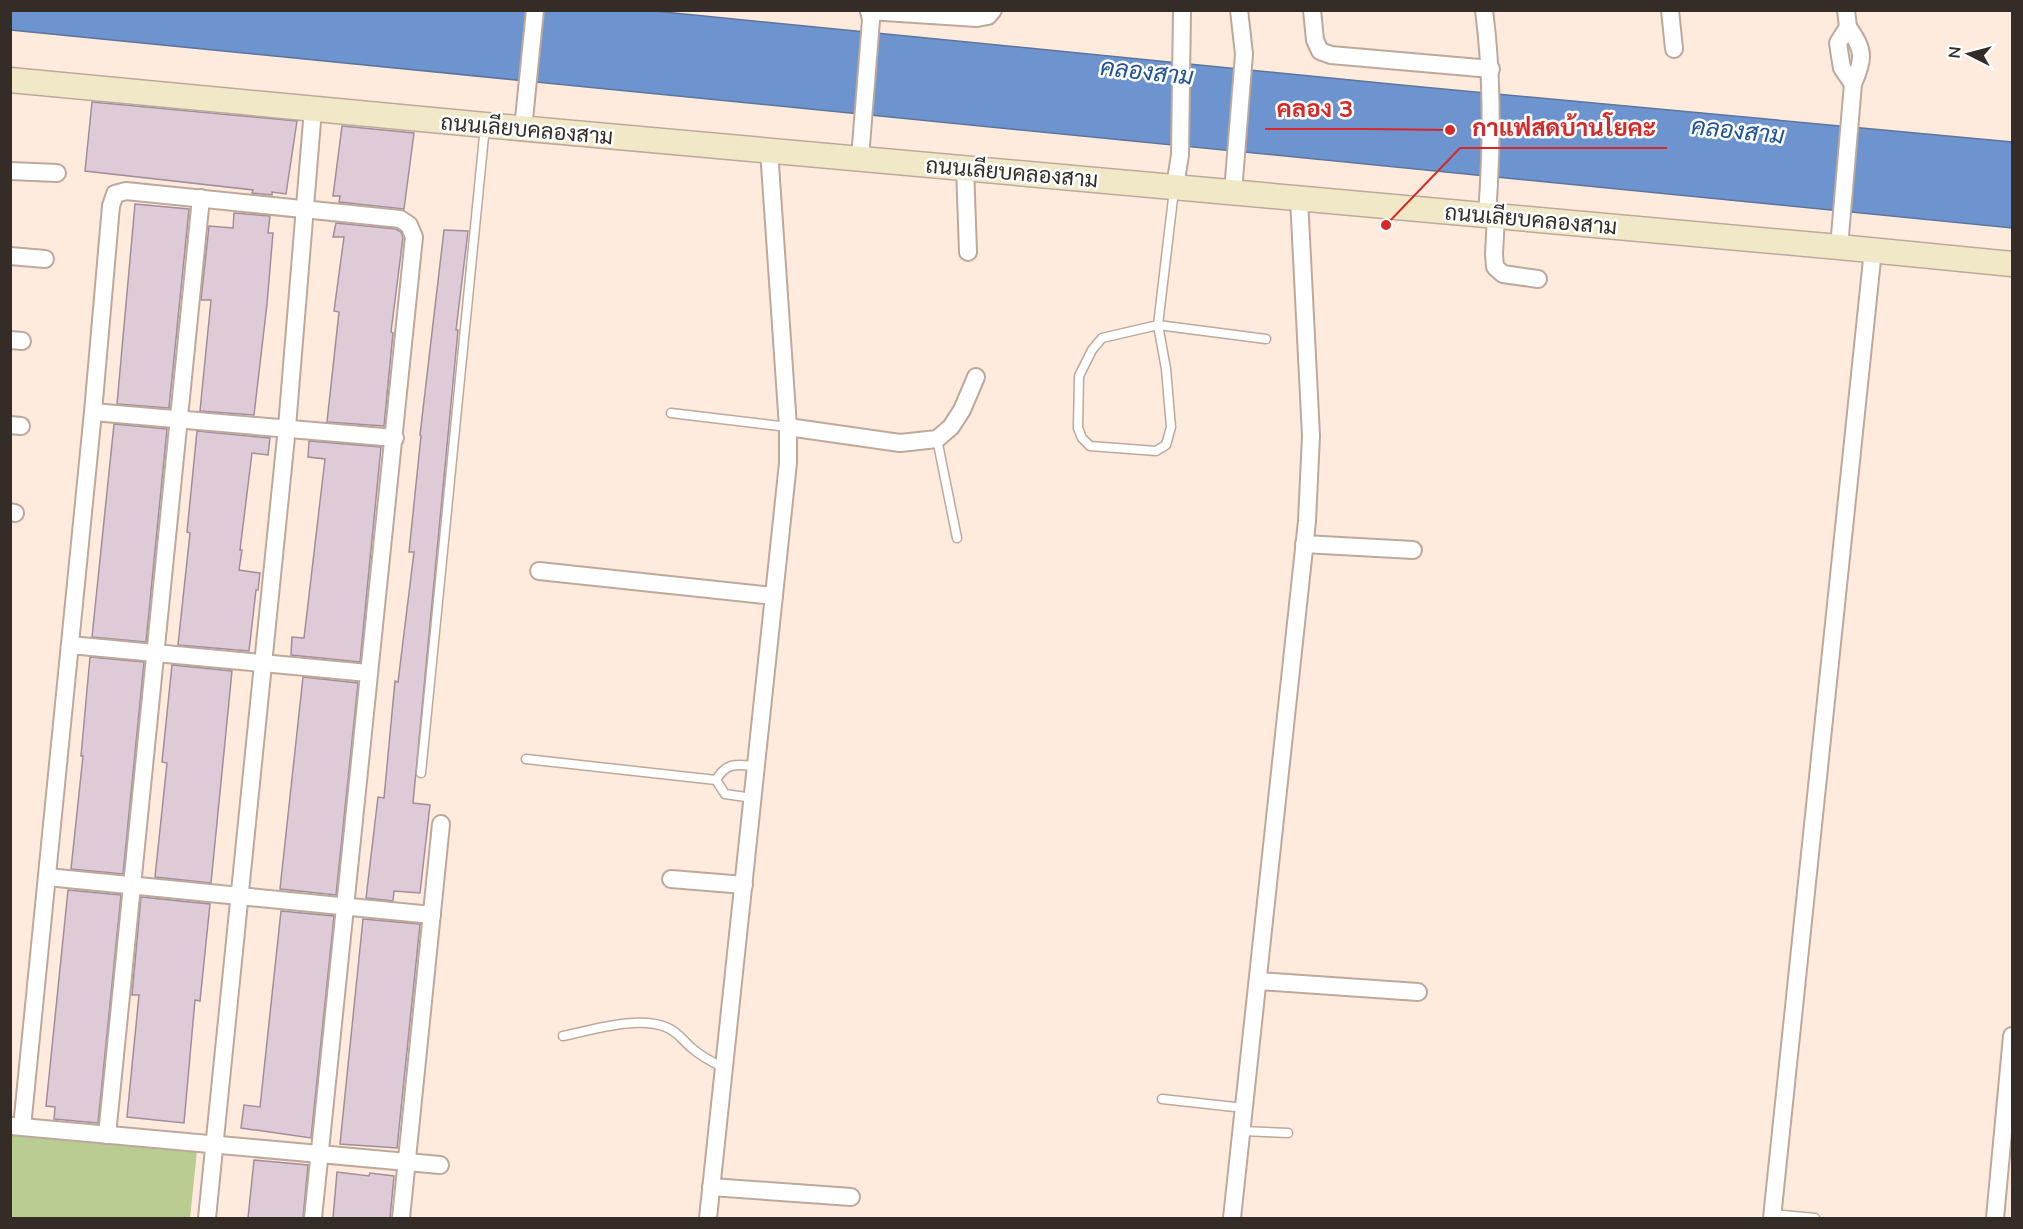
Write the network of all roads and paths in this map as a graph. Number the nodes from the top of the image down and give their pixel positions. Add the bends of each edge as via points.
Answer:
1 (535, 10) edge
2 (993, 10) edge
3 (1182, 10) edge
4 (1239, 10) edge
5 (1312, 10) edge
6 (1484, 10) edge
7 (1670, 10) edge
8 (870, 14) edge
9 (1847, 19) edge
10 (1674, 49) dead end
11 (1491, 74) junction
12 (10, 80) edge
13 (313, 109) junction
14 (485, 125) junction
15 (523, 129) junction
16 (769, 150) junction
17 (860, 158) junction
18 (965, 167) junction
19 (10, 171) edge
20 (57, 174) dead end
21 (1174, 186) junction
22 (1233, 192) junction
23 (201, 198) junction
24 (1299, 198) junction
25 (306, 208) junction
26 (1492, 215) junction
27 (1840, 240) junction
28 (1873, 250) junction
29 (968, 252) dead end
30 (10, 256) edge
31 (45, 259) dead end
32 (2013, 264) edge
33 (1538, 279) dead end
34 (1158, 325) junction
35 (1266, 339) dead end
36 (976, 377) dead end
37 (93, 412) junction
38 (671, 413) dead end
39 (179, 418) junction
40 (287, 427) junction
41 (788, 427) junction
42 (394, 438) junction
43 (937, 439) junction
44 (957, 538) dead end
45 (1304, 544) junction
46 (1413, 550) dead end
47 (539, 571) dead end
48 (774, 596) junction
49 (70, 645) junction
50 (155, 653) junction
51 (262, 663) junction
52 (368, 673) junction
53 (526, 759) dead end
54 (757, 766) junction
55 (421, 773) dead end
56 (716, 780) junction
57 (753, 798) junction
58 (441, 824) dead end
59 (47, 877) junction
60 (671, 879) dead end
61 (132, 885) junction
62 (744, 885) junction
63 (239, 896) junction
64 (345, 907) junction
65 (432, 915) junction
66 (1258, 981) junction
67 (1418, 992) dead end
68 (563, 1036) dead end
69 (2013, 1036) edge
70 (725, 1069) junction
71 (1162, 1099) dead end
72 (1244, 1108) junction
73 (16, 1126) edge
74 (1242, 1131) junction
75 (1288, 1133) dead end
76 (106, 1135) junction
77 (215, 1144) junction
78 (320, 1154) junction
79 (407, 1162) junction
80 (440, 1165) dead end
81 (711, 1187) junction
82 (851, 1197) dead end
83 (1772, 1216) edge
84 (207, 1218) edge
85 (313, 1218) edge
86 (401, 1218) edge
87 (708, 1218) edge
88 (1232, 1218) edge
89 (1815, 1218) edge
90 (1995, 1218) edge

1 - 15 street
2 - 8 street via 988,16 977,18
3 - 21 street via 1180,155
4 - 22 street via 1244,54
5 - 11 street via 1315,40 1320,51 1331,55
6 - 11 street
7 - 10 street
8 - 17 street
9 - 27 street via 1838,43 1842,69 1853,84
11 - 26 street
12 - 13 main road, ถนนเลียบคลองสาม
13 - 14 main road, ถนนเลียบคลองสาม
13 - 25 street
14 - 15 main road, ถนนเลียบคลองสาม
14 - 55 lane
15 - 16 main road, ถนนเลียบคลองสาม
16 - 17 main road, ถนนเลียบคลองสาม
16 - 41 street
17 - 18 main road, ถนนเลียบคลองสาม
18 - 21 main road, ถนนเลียบคลองสาม
18 - 29 street
19 - 20 street
21 - 22 main road, ถนนเลียบคลองสาม
21 - 34 lane
22 - 24 main road, ถนนเลียบคลองสาม
23 - 25 street
23 - 37 street via 126,191 115,194
23 - 39 street
24 - 26 main road, ถนนเลียบคลองสาม
24 - 45 street via 1311,436
25 - 40 street
25 - 42 street via 400,219 409,225 414,237
26 - 27 main road, ถนนเลียบคลองสาม
26 - 33 street via 1495,267 1503,274
27 - 28 main road, ถนนเลียบคลองสาม
28 - 32 main road, ถนนเลียบคลองสาม
28 - 83 street
30 - 31 street
34 - 34 lane via 1171,427 1166,445 1156,451 1090,446 1078,428 1079,376 1092,350 1102,338
34 - 35 lane
36 - 43 street via 962,410
37 - 39 street
37 - 49 street
38 - 41 lane
39 - 40 street
39 - 50 street
40 - 42 street
40 - 51 street
41 - 43 street via 900,442
41 - 48 street
42 - 52 street
43 - 44 lane
45 - 46 street
45 - 66 street
47 - 48 street
48 - 54 street
49 - 50 street
49 - 59 street
50 - 51 street
50 - 61 street
51 - 52 street
51 - 63 street
52 - 64 street
53 - 56 lane
54 - 56 lane via 729,766
54 - 57 street
56 - 57 lane via 725,794
57 - 62 street
58 - 65 street
59 - 61 street
59 - 73 street
60 - 62 street
61 - 63 street
61 - 76 street
62 - 70 street
63 - 64 street
63 - 77 street
64 - 65 street
64 - 78 street
65 - 79 street
66 - 67 street
66 - 72 street
68 - 70 lane via 607,1026 655,1024 675,1032
69 - 90 street
70 - 81 street
71 - 72 lane
72 - 74 street
73 - 76 street
74 - 75 lane
74 - 88 street
76 - 77 street
77 - 78 street
77 - 84 street
78 - 79 street
78 - 85 street
79 - 80 street
79 - 86 street
81 - 82 street
81 - 87 street
83 - 89 lane

